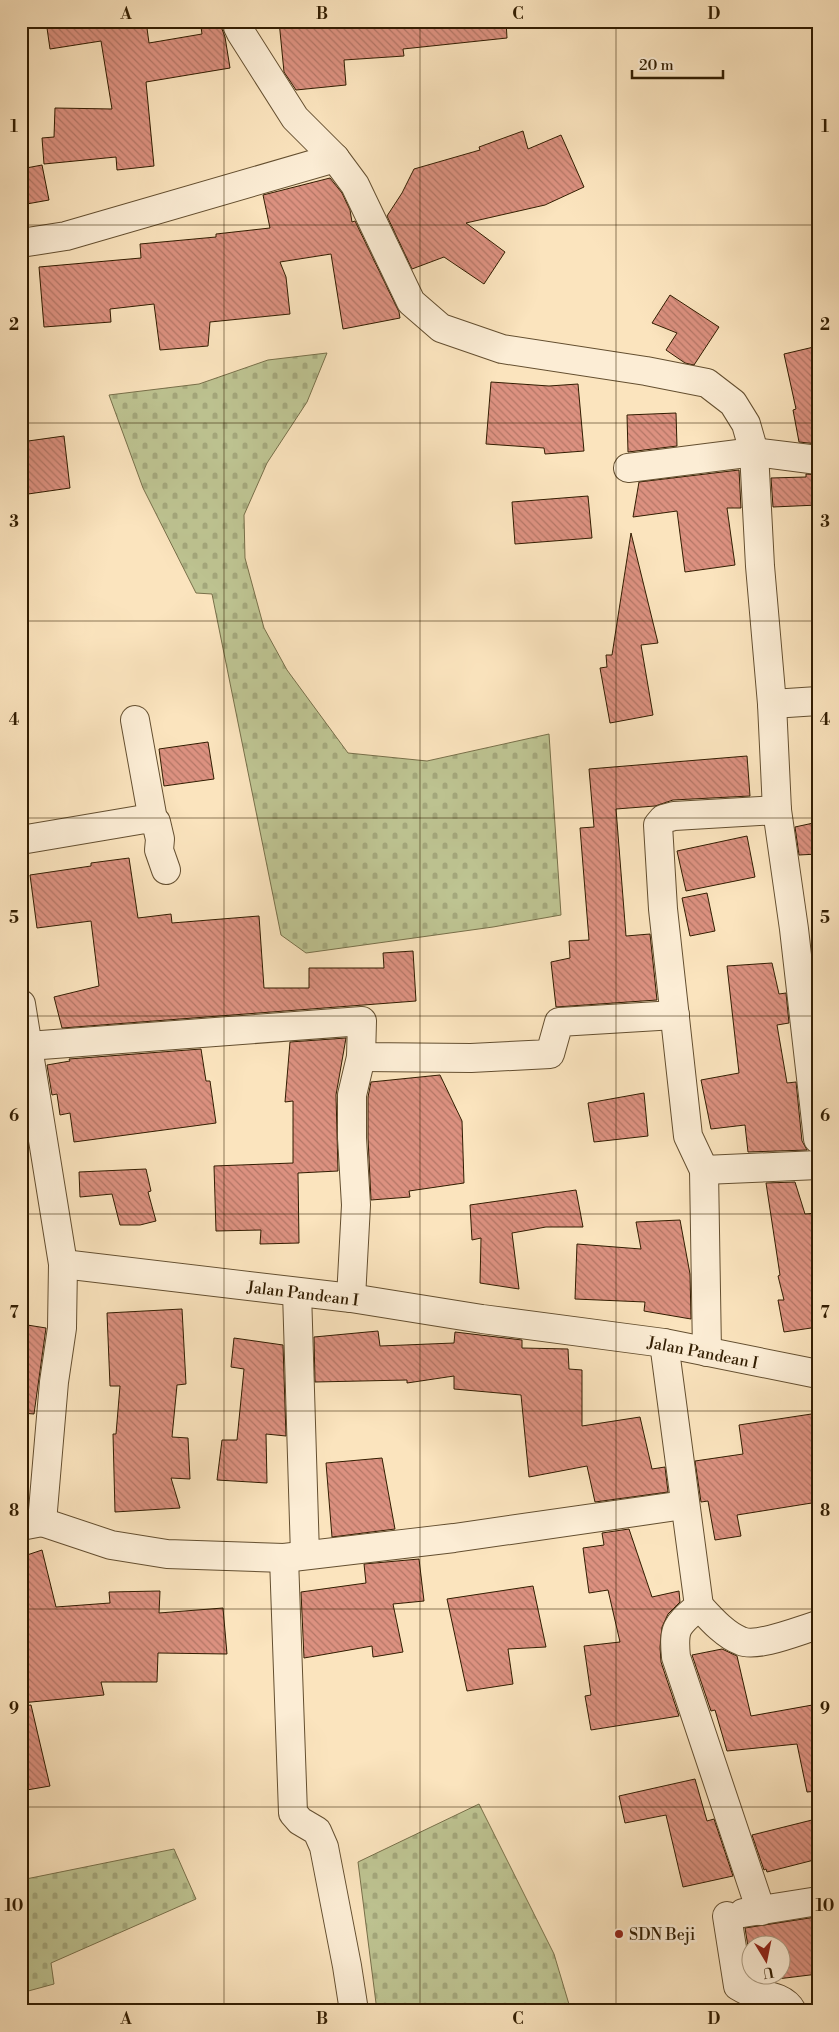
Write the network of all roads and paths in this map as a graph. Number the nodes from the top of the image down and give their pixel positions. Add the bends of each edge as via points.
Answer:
1 (235, 21) edge
2 (335, 158) junction
3 (21, 243) edge
4 (754, 452) junction
5 (818, 460) edge
6 (628, 468) dead end
7 (818, 700) edge
8 (772, 704) junction
9 (135, 720) dead end
10 (776, 810) junction
11 (153, 820) junction
12 (21, 840) edge
13 (166, 870) dead end
14 (21, 1004) edge
15 (675, 1016) junction
16 (28, 1046) junction
17 (360, 1056) junction
18 (818, 1139) edge
19 (818, 1165) edge
20 (704, 1170) junction
21 (62, 1264) junction
22 (297, 1292) junction
23 (351, 1298) junction
24 (664, 1343) junction
25 (708, 1352) junction
26 (818, 1374) edge
27 (684, 1505) junction
28 (32, 1524) edge
29 (294, 1556) junction
30 (699, 1606) junction
31 (818, 1625) edge
32 (818, 1901) edge
33 (761, 1911) junction
34 (354, 2011) edge
35 (792, 2011) edge

1 - 2 street via 295,118
2 - 3 street via 66,236
2 - 4 street via 355,185 411,302 441,328 502,349 707,383 733,403 746,424
4 - 5 street
4 - 6 street
4 - 8 street
7 - 8 street
8 - 10 street
9 - 11 street
10 - 15 street via 674,816 663,819 658,825
10 - 18 street via 794,929
11 - 12 street via 145,818
11 - 13 street
14 - 16 street
15 - 17 street via 559,1022 550,1054 471,1058
15 - 20 street via 688,1136
16 - 17 street via 362,1021
16 - 21 street
17 - 23 street via 352,1095 356,1205
19 - 20 street
20 - 25 street
21 - 22 street, Jalan Pandean I
21 - 28 street via 62,1328
22 - 23 street, Jalan Pandean I
22 - 29 street
23 - 24 street, Jalan Pandean I
24 - 25 street, Jalan Pandean I
24 - 27 street
25 - 26 street, Jalan Pandean I
27 - 29 street via 454,1538
27 - 30 street
28 - 29 street via 111,1546 167,1554
29 - 34 street via 293,1814 317,1831 324,1847
30 - 31 street via 715,1623 742,1642 755,1643
30 - 33 street via 677,1627 674,1635 676,1657
32 - 33 street
33 - 35 street via 720,1917 738,1986 750,1993 771,1996 789,2005

